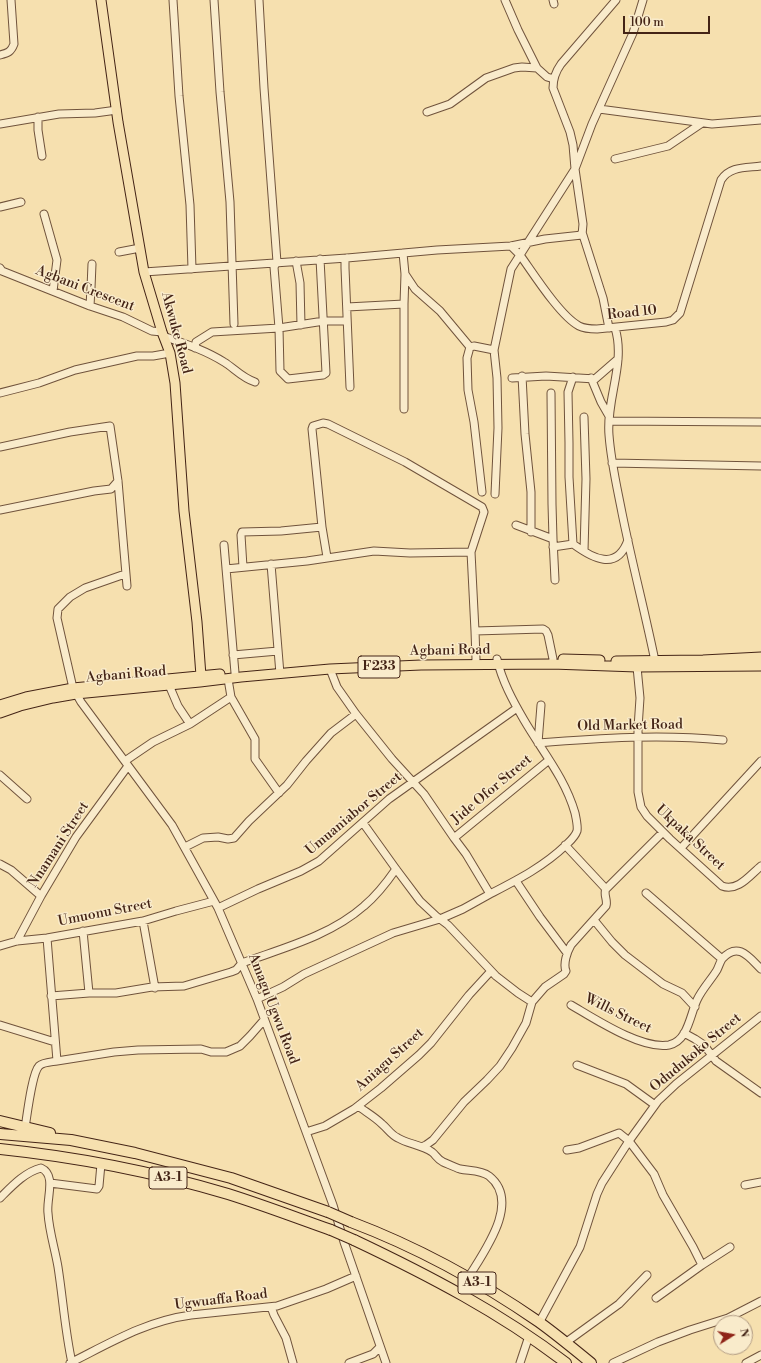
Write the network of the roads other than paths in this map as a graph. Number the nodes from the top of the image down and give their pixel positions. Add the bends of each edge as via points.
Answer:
1 (10, 0) edge
2 (101, 0) edge
3 (173, 0) edge
4 (214, 0) edge
5 (259, 0) edge
6 (505, 0) edge
7 (616, 0) edge
8 (643, 0) edge
9 (0, 55) edge
10 (537, 68) junction
11 (554, 79) junction
12 (599, 109) junction
13 (117, 110) junction
14 (427, 112) dead end
15 (38, 117) junction
16 (761, 120) edge
17 (702, 123) junction
18 (0, 124) edge
19 (42, 156) dead end
20 (615, 159) dead end
21 (761, 166) edge
22 (575, 169) junction
23 (21, 202) dead end
24 (0, 207) edge
25 (44, 214) dead end
26 (582, 232) junction
27 (529, 243) junction
28 (511, 246) junction
29 (140, 248) junction
30 (118, 252) dead end
31 (403, 253) junction
32 (520, 255) junction
33 (344, 258) junction
34 (320, 259) junction
35 (296, 261) junction
36 (277, 262) junction
37 (92, 264) dead end
38 (233, 265) junction
39 (192, 269) junction
40 (0, 270) edge
41 (144, 272) junction
42 (405, 274) junction
43 (53, 291) junction
44 (404, 304) junction
45 (90, 306) junction
46 (347, 307) junction
47 (324, 321) junction
48 (347, 321) junction
49 (234, 324) dead end
50 (301, 325) junction
51 (279, 328) junction
52 (612, 328) junction
53 (163, 334) junction
54 (470, 346) junction
55 (195, 348) junction
56 (494, 350) junction
57 (170, 353) junction
58 (618, 359) junction
59 (522, 376) junction
60 (573, 377) junction
61 (512, 378) dead end
62 (591, 378) junction
63 (255, 382) dead end
64 (350, 387) dead end
65 (0, 393) edge
66 (551, 393) dead end
67 (404, 409) dead end
68 (584, 418) dead end
69 (609, 419) junction
70 (761, 422) edge
71 (0, 447) edge
72 (612, 463) junction
73 (761, 466) edge
74 (118, 481) junction
75 (482, 492) dead end
76 (495, 494) dead end
77 (0, 510) edge
78 (516, 525) dead end
79 (322, 527) junction
80 (531, 532) junction
81 (628, 540) junction
82 (553, 543) junction
83 (573, 544) junction
84 (224, 545) dead end
85 (584, 551) junction
86 (471, 552) junction
87 (327, 558) junction
88 (271, 564) junction
89 (243, 567) junction
90 (226, 569) junction
91 (125, 574) junction
92 (555, 580) dead end
93 (127, 586) dead end
94 (475, 631) junction
95 (278, 651) junction
96 (233, 655) junction
97 (552, 661) junction
98 (476, 662) junction
99 (497, 662) junction
100 (760, 663) edge
101 (655, 664) junction
102 (637, 667) junction
103 (330, 669) junction
104 (280, 672) junction
105 (231, 676) junction
106 (201, 679) junction
107 (170, 685) junction
108 (75, 691) junction
109 (231, 697) junction
110 (0, 705) edge
111 (541, 705) dead end
112 (517, 708) junction
113 (0, 713) edge
114 (356, 714) junction
115 (190, 724) junction
116 (638, 736) junction
117 (723, 740) dead end
118 (538, 743) junction
119 (549, 760) junction
120 (761, 762) edge
121 (127, 764) junction
122 (0, 775) edge
123 (412, 782) junction
124 (280, 793) junction
125 (27, 799) dead end
126 (364, 823) junction
127 (663, 832) junction
128 (454, 838) junction
129 (565, 845) junction
130 (185, 847) junction
131 (681, 848) junction
132 (0, 864) edge
133 (761, 867) edge
134 (396, 869) junction
135 (516, 881) junction
136 (606, 889) junction
137 (646, 893) dead end
138 (490, 894) junction
139 (41, 896) junction
140 (214, 901) junction
141 (218, 908) junction
142 (440, 919) junction
143 (594, 920) junction
144 (143, 921) junction
145 (83, 931) junction
146 (47, 938) junction
147 (17, 941) junction
148 (0, 946) edge
149 (567, 953) junction
150 (722, 959) junction
151 (242, 963) junction
152 (761, 969) edge
153 (491, 971) junction
154 (155, 988) junction
155 (90, 993) junction
156 (51, 996) junction
157 (257, 999) junction
158 (532, 1002) junction
159 (571, 1005) dead end
160 (695, 1007) junction
161 (761, 1016) edge
162 (264, 1020) junction
163 (0, 1025) edge
164 (684, 1033) junction
165 (55, 1042) junction
166 (711, 1055) junction
167 (57, 1061) junction
168 (577, 1066) dead end
169 (761, 1092) edge
170 (655, 1105) junction
171 (358, 1106) junction
172 (0, 1121) edge
173 (25, 1128) junction
174 (306, 1132) junction
175 (0, 1134) edge
176 (71, 1140) junction
177 (433, 1140) junction
178 (629, 1141) junction
179 (422, 1147) junction
180 (0, 1149) edge
181 (568, 1150) dead end
182 (41, 1153) junction
183 (433, 1153) junction
184 (102, 1164) junction
185 (41, 1168) junction
186 (761, 1182) edge
187 (50, 1183) junction
188 (745, 1186) dead end
189 (0, 1198) edge
190 (730, 1248) dead end
191 (702, 1265) junction
192 (647, 1275) dead end
193 (356, 1276) junction
194 (468, 1278) junction
195 (656, 1298) dead end
196 (761, 1302) edge
197 (271, 1307) junction
198 (539, 1323) junction
199 (529, 1336) junction
200 (565, 1343) junction
201 (380, 1347) junction
202 (761, 1355) edge
203 (71, 1363) edge
204 (293, 1363) edge
205 (349, 1363) edge
206 (386, 1363) edge
207 (520, 1363) edge
208 (566, 1363) edge
209 (591, 1363) edge
210 (613, 1363) edge
211 (746, 1363) edge

1 - 9 street via 14,44 8,53
2 - 13 main road, Akwuke Road
3 - 39 street via 178,96 190,205
4 - 38 street
5 - 36 street
6 - 10 street
7 - 11 street via 561,64
8 - 12 street via 633,33
10 - 11 street
10 - 14 street via 514,68 486,78 450,104
11 - 22 street via 552,88 571,138
12 - 17 street
12 - 22 street
13 - 15 street
13 - 29 main road, Akwuke Road
15 - 18 street
15 - 19 street
16 - 17 street
17 - 20 street via 668,146
21 - 52 street, Road 10 via 732,170 721,180 677,316 666,322
22 - 26 street
22 - 27 street
23 - 24 street
25 - 43 street via 57,260
26 - 27 street via 582,235 578,236
26 - 52 street
27 - 28 street
27 - 32 street
28 - 31 street
28 - 32 street, Road 10
29 - 30 street
29 - 41 main road, Akwuke Road
31 - 33 street
31 - 42 street
32 - 52 street, Road 10 via 571,321 588,330
32 - 56 street via 511,269
33 - 34 street
33 - 46 street
34 - 35 street
34 - 47 street
35 - 36 street
35 - 50 street via 300,283
36 - 38 street
36 - 51 street via 274,267
37 - 45 street
38 - 39 street
38 - 49 street
39 - 41 street
40 - 43 street, Agbani Crescent
41 - 53 main road, Akwuke Road
42 - 44 street
42 - 54 street via 414,289 440,311
43 - 45 street, Agbani Crescent
44 - 46 street
44 - 67 street
45 - 53 street, Agbani Crescent
46 - 48 street
47 - 48 street
47 - 50 street
47 - 51 street via 326,373 323,375 288,379 280,371
48 - 64 street
50 - 51 street
51 - 55 street via 212,332 196,342
52 - 58 street via 618,337
53 - 55 street, Agbani Crescent
53 - 57 main road, Akwuke Road
54 - 56 street
54 - 75 street via 467,358 468,390
55 - 63 street, Agbani Crescent via 224,362 237,373
56 - 76 street via 498,428
57 - 65 street via 137,356 75,370
57 - 106 main road, Akwuke Road via 175,382 184,511
58 - 62 street via 598,377
58 - 69 street
59 - 60 street
59 - 61 street
59 - 80 street via 531,492
60 - 62 street
60 - 83 street via 568,392
62 - 69 street
66 - 82 street
68 - 85 street
69 - 70 street
69 - 72 street
71 - 74 street via 110,426
72 - 73 street
72 - 81 street
74 - 77 street via 111,489
74 - 91 street
78 - 80 street
79 - 86 street via 312,429 323,423 405,462 482,507 484,512
79 - 87 street
79 - 89 street via 242,532
80 - 82 street
81 - 85 street via 624,549 607,560
81 - 101 street
82 - 83 street
82 - 92 street
83 - 85 street
84 - 90 street
86 - 87 street via 374,552
86 - 94 street
87 - 88 street
88 - 89 street
88 - 95 street
89 - 90 street
90 - 96 street
91 - 93 street
91 - 108 street via 85,588 70,597 58,609 57,618
94 - 97 street via 542,629 548,635
94 - 98 street
95 - 96 street
95 - 104 street
96 - 105 street
97 - 99 main road, Agbani Road / F233
97 - 101 main road, Agbani Road / F233
97 - 102 main road, Agbani Road / F233
98 - 99 main road, Agbani Road / F233
98 - 103 main road, Agbani Road / F233
98 - 104 main road, Agbani Road / F233 via 375,662
99 - 112 street
100 - 101 main road, Agbani Road / F233 via 703,660
101 - 102 main road, Agbani Road / F233
102 - 116 street, Ukpaka Street via 640,691
103 - 104 main road, Agbani Road / F233
103 - 114 street, Jide Ofor Street via 336,687
104 - 105 main road, Agbani Road / F233 via 250,671
105 - 106 main road, Agbani Road / F233
105 - 109 street
106 - 107 main road, Agbani Road / F233
106 - 108 main road, Agbani Road / F233
107 - 108 main road, Agbani Road / F233
107 - 115 street via 178,706
108 - 110 main road, Agbani Road / F233 via 26,697
108 - 113 main road, Agbani Road / F233
108 - 121 street, Amagu Ugwu Road
109 - 115 street
109 - 124 street via 255,739 255,759
111 - 118 street
112 - 118 street
112 - 123 street, Umuaniabor Street
114 - 123 street, Jide Ofor Street
114 - 124 street via 331,733
115 - 121 street via 154,742
116 - 117 street, Old Market Road
116 - 118 street, Old Market Road
116 - 127 street, Ukpaka Street via 639,802 644,812
118 - 119 street
119 - 128 street, Jide Ofor Street
119 - 129 street via 568,792 576,816 577,830 574,837
120 - 131 street
121 - 130 street, Amagu Ugwu Road
121 - 139 street, Nnamani Street via 76,838
122 - 125 street
123 - 126 street, Umuaniabor Street via 389,798
123 - 128 street, Jide Ofor Street via 424,794
124 - 130 street via 234,838 208,837
126 - 134 street
126 - 141 street, Umuaniabor Street via 311,866
127 - 131 street, Ukpaka Street
127 - 136 street
128 - 138 street
129 - 135 street via 544,864
129 - 136 street
130 - 140 street, Amagu Ugwu Road
131 - 133 street, Ukpaka Street via 725,887 736,886
132 - 139 street via 11,870
134 - 142 street via 420,901
134 - 151 street via 365,906 335,926 306,940
135 - 138 street
135 - 149 street
136 - 143 street via 606,906
137 - 150 street
138 - 142 street
139 - 147 street, Nnamani Street
140 - 141 street, Amagu Ugwu Road
140 - 144 street, Umuonu Street
141 - 151 street, Amagu Ugwu Road
142 - 153 street
142 - 157 street via 393,933
143 - 149 street
143 - 160 street via 625,955 663,984 682,993
144 - 145 street, Umuonu Street
144 - 154 street
145 - 146 street, Umuonu Street
145 - 155 street
146 - 147 street, Umuonu Street
146 - 156 street
147 - 148 street, Umuonu Street
149 - 158 street via 564,974 545,987
150 - 152 street via 736,950 749,956
150 - 160 street, Wills Street
151 - 154 street via 236,970 200,982
151 - 157 street, Amagu Ugwu Road
153 - 158 street
153 - 171 street, Aniagu Street via 419,1055
154 - 155 street
155 - 156 street
156 - 165 street
157 - 162 street, Amagu Ugwu Road
158 - 177 street via 526,1023 504,1060 464,1102
159 - 164 street, Wills Street via 613,1028 653,1045 672,1044
160 - 164 street, Wills Street
161 - 166 street, Odudukoko Street
162 - 167 street via 240,1046 226,1052 211,1052 201,1048 138,1050
162 - 174 street, Amagu Ugwu Road
163 - 165 street
164 - 166 street via 698,1041
165 - 167 street
166 - 169 street
166 - 170 street, Odudukoko Street
167 - 173 street via 41,1064 36,1070
168 - 170 street via 626,1084
170 - 178 street, Odudukoko Street
171 - 174 street, Aniagu Street via 325,1126
171 - 179 street via 396,1138
172 - 173 highway
173 - 176 highway
174 - 193 street, Amagu Ugwu Road
175 - 176 highway, A3-1
176 - 194 highway, A3-1, bridge via 209,1171 261,1188 402,1243
177 - 179 street
177 - 183 street
178 - 181 street via 619,1133
178 - 191 street via 654,1174 662,1195
178 - 198 street, Odudukoko Street via 602,1183 580,1247
179 - 183 street
180 - 182 highway, A3-1
182 - 184 highway, A3-1
182 - 185 street
183 - 194 street via 441,1161 489,1176 500,1190 502,1206 498,1224
184 - 187 street via 97,1189
184 - 199 highway, A3-1, bridge via 229,1194 331,1230 404,1263 503,1318
185 - 187 street via 47,1172
185 - 189 street via 21,1178
186 - 188 street
187 - 203 street via 48,1218
190 - 191 street
191 - 195 street
192 - 200 street via 619,1304
193 - 197 street, Ugwuaffa Road via 289,1303
193 - 201 street, Amagu Ugwu Road
194 - 198 highway, A3-1
196 - 210 street via 728,1318 658,1342
197 - 203 street, Ugwuaffa Road via 170,1319 140,1328
197 - 204 street via 286,1338
198 - 200 highway, A3-1
199 - 207 street
199 - 208 highway, A3-1
200 - 209 highway, A3-1
201 - 205 street via 373,1354
201 - 206 street, Amagu Ugwu Road
202 - 211 street

